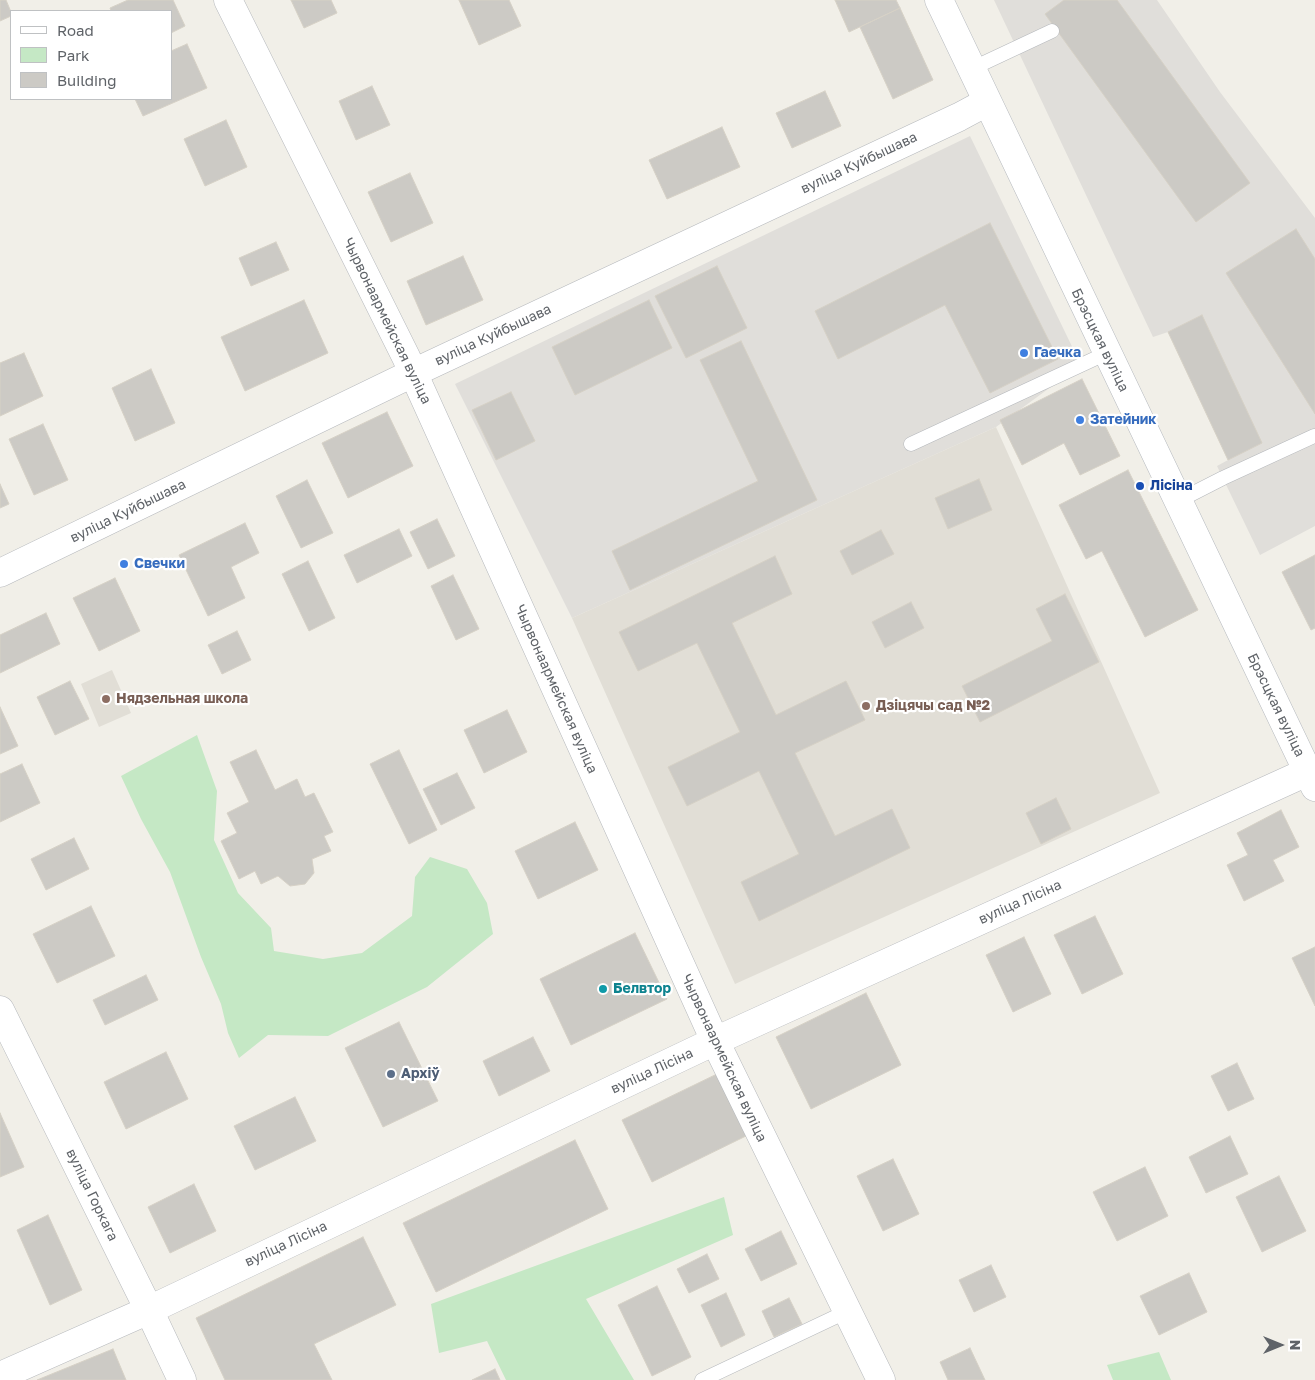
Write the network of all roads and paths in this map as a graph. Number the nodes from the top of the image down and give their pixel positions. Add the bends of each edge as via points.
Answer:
1 (228, 0) edge
2 (939, 0) edge
3 (1052, 31) dead end
4 (971, 69) junction
5 (987, 102) junction
6 (1106, 353) junction
7 (413, 373) junction
8 (1314, 436) dead end
9 (911, 444) dead end
10 (1178, 501) junction
11 (0, 572) edge
12 (1311, 779) edge
13 (0, 1010) edge
14 (715, 1041) junction
15 (149, 1310) junction
16 (848, 1311) junction
17 (0, 1376) edge
18 (182, 1380) edge
19 (702, 1380) edge
20 (881, 1380) edge

1 - 7 street, Чырвонаармейская вуліца
2 - 4 street, Брэсцкая вуліца
3 - 4 lane
4 - 5 street, Брэсцкая вуліца
5 - 6 street, Брэсцкая вуліца
5 - 7 street, вуліца Куйбышава
6 - 9 lane
6 - 10 street, Брэсцкая вуліца
7 - 11 street, вуліца Куйбышава
7 - 14 street, Чырвонаармейская вуліца
8 - 10 lane
10 - 12 street, Брэсцкая вуліца
12 - 14 street, вуліца Лісіна
13 - 15 street, вуліца Горкага
14 - 15 street, вуліца Лісіна
14 - 16 street, Чырвонаармейская вуліца
15 - 17 street, вуліца Лісіна
15 - 18 street, вуліца Горкага
16 - 19 lane
16 - 20 street, Чырвонаармейская вуліца

